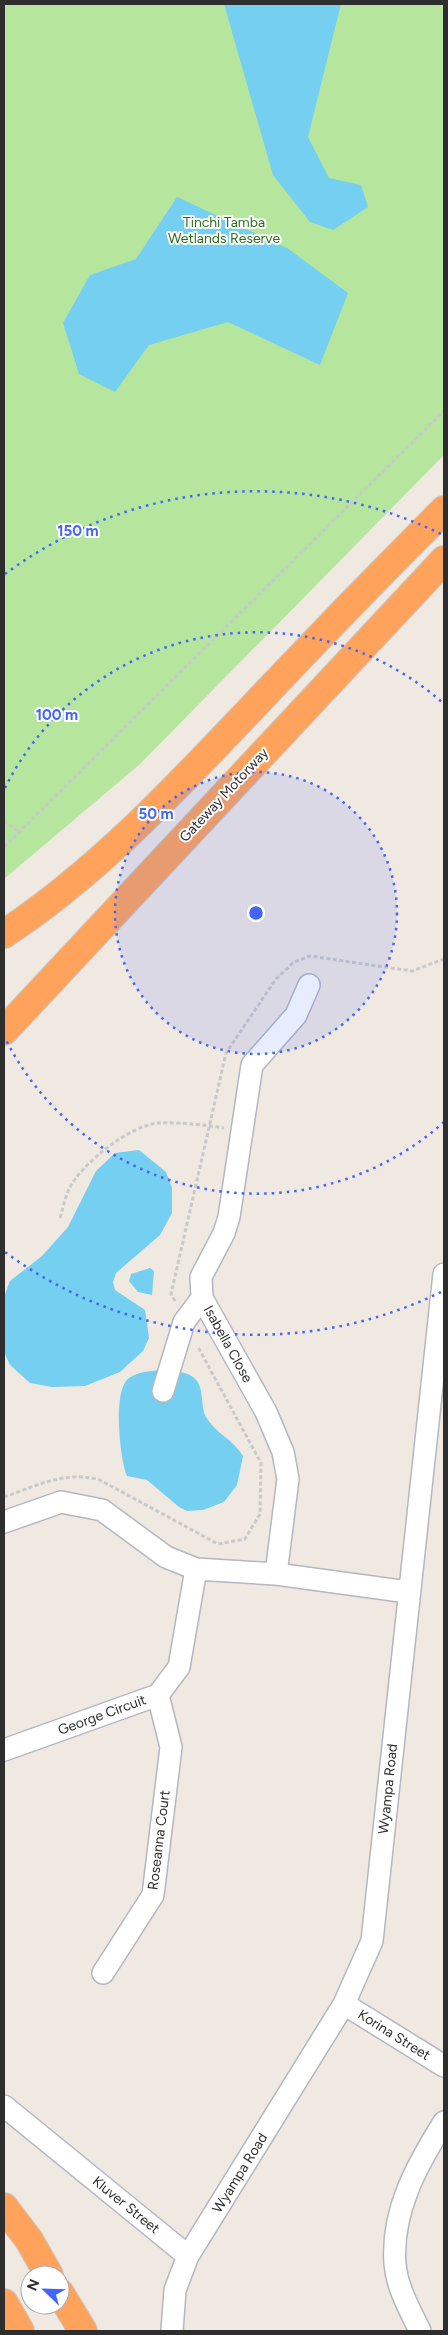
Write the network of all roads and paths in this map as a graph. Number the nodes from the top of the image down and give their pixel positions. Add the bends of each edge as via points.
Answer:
1 (444, 411) edge
2 (444, 510) edge
3 (444, 560) edge
4 (4, 821) edge
5 (20, 833) junction
6 (4, 847) edge
7 (4, 934) edge
8 (309, 984) dead end
9 (4, 1031) edge
10 (242, 1131) junction
11 (60, 1218) dead end
12 (444, 1274) edge
13 (202, 1298) junction
14 (163, 1391) dead end
15 (4, 1522) edge
16 (196, 1569) junction
17 (276, 1574) junction
18 (408, 1592) junction
19 (158, 1695) junction
20 (4, 1750) edge
21 (103, 1973) dead end
22 (344, 2004) junction
23 (444, 2066) edge
24 (4, 2106) edge
25 (444, 2122) edge
26 (4, 2207) edge
27 (188, 2256) junction
28 (43, 2265) edge
29 (4, 2303) edge
30 (70, 2310) edge
31 (20, 2331) edge
32 (82, 2331) edge
33 (172, 2331) edge
34 (420, 2331) edge

1 - 5 path
2 - 7 highway via 165,800 69,885
3 - 9 highway, Gateway Motorway
4 - 5 path
5 - 6 path
8 - 10 street, Isabella Close via 296,1015 252,1065
10 - 11 path via 158,1123 135,1130 98,1155 78,1175 69,1189
10 - 13 street, Isabella Close via 229,1217 201,1277
12 - 18 street, Wyampa Road
13 - 14 street via 184,1322
13 - 17 street, Isabella Close via 266,1412 283,1452 288,1479
15 - 16 street via 61,1502 102,1510 166,1557
16 - 17 street
16 - 19 street, George Circuit via 179,1667
17 - 18 street
18 - 22 street, Wyampa Road via 372,1941
19 - 20 street, George Circuit
19 - 21 street, Roseanna Court via 171,1747 153,1894
22 - 23 street, Korina Street
22 - 27 street, Wyampa Road
24 - 27 street, Kluver Street
25 - 34 street via 407,2187 397,2226 395,2265 404,2300
26 - 28 highway
27 - 33 street via 175,2290
29 - 31 highway
30 - 32 highway

